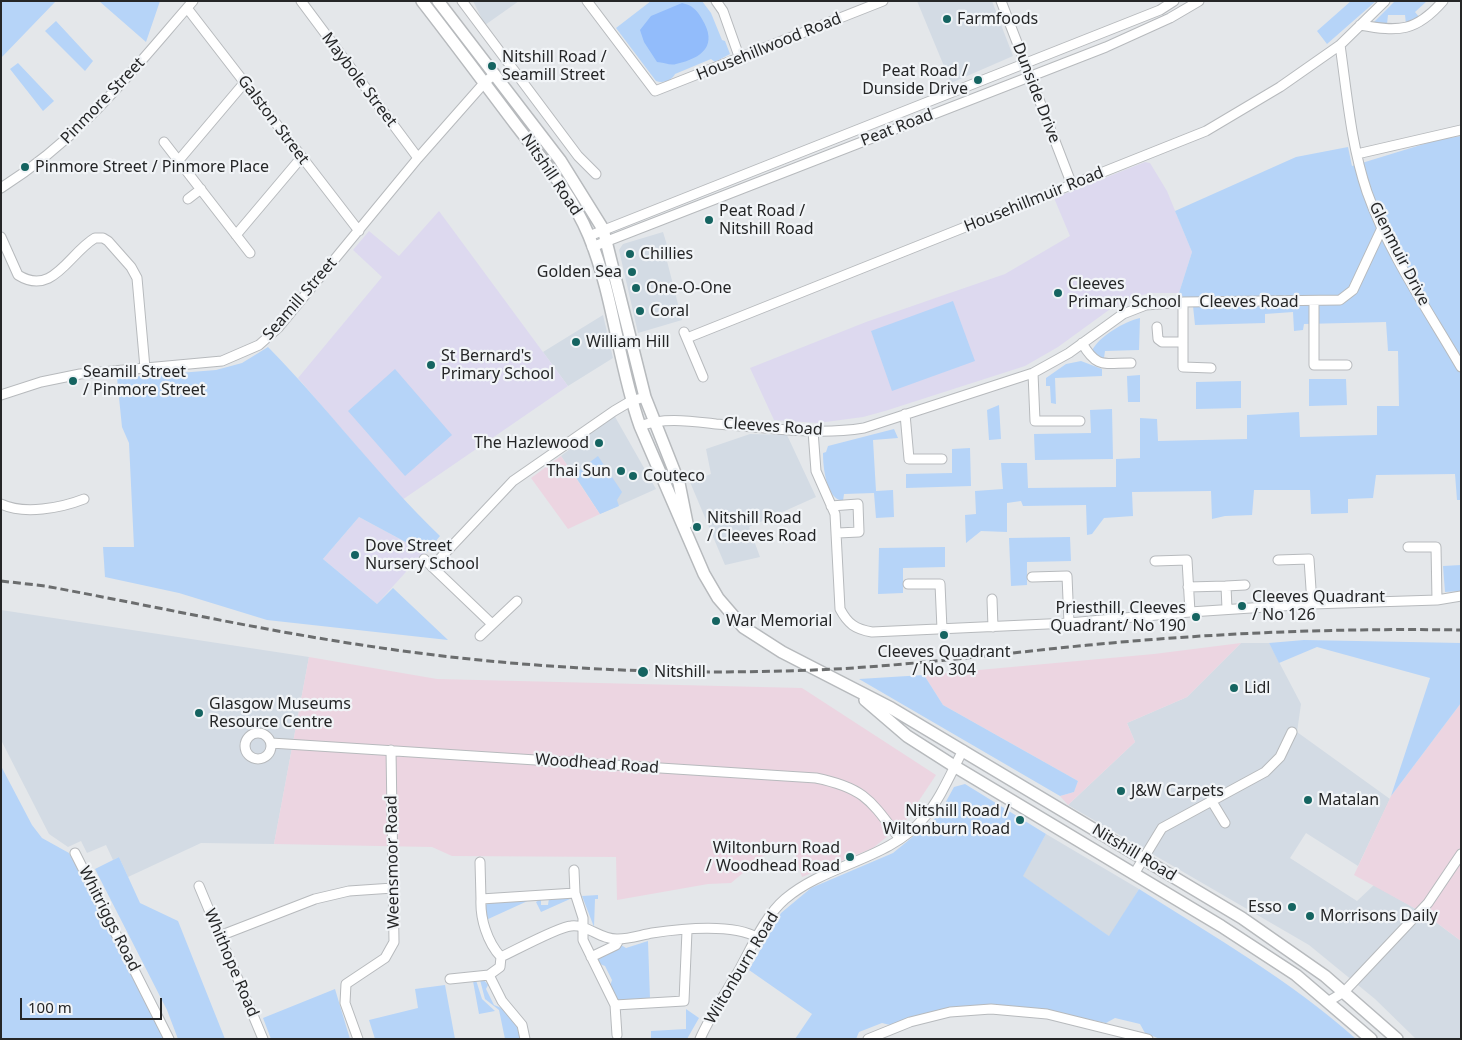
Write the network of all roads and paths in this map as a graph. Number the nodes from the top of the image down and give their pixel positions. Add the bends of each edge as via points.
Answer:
1 (301, 1) edge
2 (462, 1) edge
3 (587, 1) edge
4 (716, 1) edge
5 (883, 1) edge
6 (1001, 1) edge
7 (1174, 1) edge
8 (1199, 1) edge
9 (1385, 1) edge
10 (1443, 1) edge
11 (431, 3) edge
12 (190, 5) edge
13 (1360, 26) junction
14 (1340, 45) junction
15 (740, 59) junction
16 (1026, 64) junction
17 (495, 74) junction
18 (1031, 76) junction
19 (245, 82) junction
20 (485, 82) junction
21 (1461, 130) edge
22 (164, 142) dead end
23 (1357, 154) junction
24 (302, 158) junction
25 (418, 158) junction
26 (179, 160) junction
27 (596, 174) dead end
28 (1072, 184) junction
29 (1, 188) edge
30 (201, 189) junction
31 (188, 199) dead end
32 (1382, 228) junction
33 (603, 229) junction
34 (359, 231) junction
35 (236, 235) junction
36 (1, 237) edge
37 (590, 242) junction
38 (606, 242) junction
39 (250, 253) dead end
40 (1183, 302) junction
41 (1314, 302) junction
42 (1156, 327) dead end
43 (1183, 342) junction
44 (1082, 343) junction
45 (1131, 363) dead end
46 (1347, 365) dead end
47 (1461, 367) edge
48 (145, 368) junction
49 (1211, 368) dead end
50 (1033, 373) junction
51 (703, 377) dead end
52 (1, 395) edge
53 (645, 397) junction
54 (631, 401) junction
55 (905, 414) junction
56 (655, 421) junction
57 (1080, 421) dead end
58 (640, 426) junction
59 (813, 431) junction
60 (942, 459) dead end
61 (84, 499) dead end
62 (1, 504) edge
63 (831, 506) junction
64 (838, 533) junction
65 (691, 542) junction
66 (1408, 547) dead end
67 (424, 559) dead end
68 (1278, 560) dead end
69 (1155, 561) dead end
70 (432, 567) junction
71 (1032, 578) dead end
72 (908, 584) dead end
73 (1245, 585) dead end
74 (1226, 586) junction
75 (1188, 587) junction
76 (1461, 596) edge
77 (992, 598) dead end
78 (1437, 600) junction
79 (517, 601) dead end
80 (1312, 604) junction
81 (1228, 609) junction
82 (1190, 612) junction
83 (1069, 623) junction
84 (492, 624) junction
85 (993, 627) junction
86 (942, 629) junction
87 (480, 636) dead end
88 (854, 690) junction
89 (1292, 732) dead end
90 (271, 744) dead end
91 (391, 750) junction
92 (963, 750) junction
93 (954, 766) junction
94 (1212, 800) junction
95 (1225, 823) dead end
96 (900, 839) junction
97 (75, 853) dead end
98 (1461, 854) edge
99 (1143, 859) junction
100 (480, 862) dead end
101 (574, 870) dead end
102 (1134, 874) junction
103 (200, 886) dead end
104 (393, 888) junction
105 (575, 894) junction
106 (481, 899) junction
107 (583, 927) junction
108 (687, 931) junction
109 (222, 936) junction
110 (758, 938) junction
111 (619, 940) junction
112 (501, 957) junction
113 (591, 958) junction
114 (490, 975) junction
115 (450, 979) dead end
116 (1344, 992) junction
117 (1329, 1002) junction
118 (614, 1005) junction
119 (617, 1035) dead end
120 (169, 1039) edge
121 (264, 1039) edge
122 (358, 1039) edge
123 (524, 1039) edge
124 (700, 1039) edge
125 (868, 1039) edge
126 (1148, 1039) edge
127 (1371, 1039) edge
128 (1397, 1039) edge

1 - 25 street, Maybole Street
2 - 27 street via 578,156
3 - 15 street, Househillwood Road via 655,91
4 - 15 street via 723,11
5 - 15 street, Househillwood Road
6 - 16 street, Dunside Drive
7 - 16 street, Peat Road via 1160,10
8 - 18 street, Peat Road via 1106,47
9 - 13 street, Househillmuir Road
10 - 13 street via 1413,27 1386,30
11 - 17 main road, Nitshill Road
11 - 20 main road, Nitshill Road
12 - 19 street, Galston Street
12 - 29 street, Pinmore Street via 94,114 56,149
13 - 14 street, Househillmuir Road
14 - 23 street, Glenmuir Drive
14 - 28 street, Househillmuir Road via 1280,87 1206,131
16 - 18 street, Dunside Drive
16 - 33 street, Peat Road
17 - 20 street, Seamill Street
17 - 33 main road, Nitshill Road via 574,179
18 - 28 street, Dunside Drive
18 - 38 street, Peat Road
19 - 24 street, Galston Street
19 - 26 street
20 - 25 street, Seamill Street
20 - 37 main road, Nitshill Road via 556,178
21 - 23 street
22 - 26 street
23 - 32 street, Glenmuir Drive via 1367,192
24 - 34 street, Galston Street
24 - 35 street
25 - 34 street, Seamill Street
26 - 30 street
28 - 51 street, Househillmuir Road via 686,335
30 - 31 street
30 - 35 street
32 - 41 street, Cleeves Road via 1353,290 1340,300
32 - 47 street, Glenmuir Drive
33 - 37 street, Peat Road
33 - 38 main road, Nitshill Road
34 - 48 street, Seamill Street via 278,328 259,345 222,361
35 - 39 street
36 - 48 street via 18,275 37,282 51,279 90,240 98,237 108,241 132,267 137,278
37 - 38 street, Peat Road
37 - 54 main road, Nitshill Road via 612,314
38 - 53 main road, Nitshill Road
40 - 41 street, Cleeves Road
40 - 43 street, Cleeves Road
40 - 44 street, Cleeves Road via 1146,305 1131,311
41 - 46 street, Cleeves Road via 1314,365
42 - 43 street via 1158,339 1162,342
43 - 49 street, Cleeves Road via 1183,367
44 - 45 street via 1090,358 1100,363
44 - 50 street, Cleeves Road
48 - 52 street, Seamill Street via 73,376
50 - 55 street, Cleeves Road
50 - 57 street via 1035,421
53 - 54 street
53 - 56 main road, Nitshill Road
54 - 58 main road, Nitshill Road
54 - 70 street via 513,481
55 - 59 street, Cleeves Road via 864,428
55 - 60 street via 910,458
56 - 58 street, Cleeves Road
56 - 59 street, Cleeves Road
56 - 65 main road, Nitshill Road via 679,483
58 - 65 main road, Nitshill Road
59 - 63 street via 816,471
61 - 62 street via 72,504 36,508
63 - 64 street
63 - 64 street via 858,504 859,532
64 - 86 street via 840,609 847,622 860,630 872,632
65 - 88 main road, Nitshill Road via 718,598 743,627
66 - 78 street via 1436,547
67 - 70 street
68 - 80 street via 1309,559
69 - 75 street via 1187,560
70 - 84 street
71 - 83 street via 1067,576
72 - 86 street via 940,584
73 - 74 street
74 - 75 street
74 - 81 street
75 - 82 street
76 - 78 street
77 - 85 street
78 - 80 street
79 - 84 street
80 - 81 street
81 - 82 street
82 - 83 street
83 - 85 street
84 - 87 street
85 - 86 street
88 - 92 main road, Nitshill Road
88 - 93 main road, Nitshill Road via 907,736
89 - 94 street via 1280,757 1265,772
90 - 91 street, Woodhead Road
91 - 96 street, Woodhead Road via 816,778 842,784 865,796
91 - 104 street, Weensmoor Road
92 - 93 street, Wiltonburn Road
92 - 99 main road, Nitshill Road
93 - 96 street, Wiltonburn Road via 922,821
93 - 102 main road, Nitshill Road
94 - 95 street
94 - 99 street via 1162,828
96 - 110 street, Wiltonburn Road via 876,853 824,874 784,899
97 - 120 street, Whitriggs Road
98 - 116 street via 1428,903
99 - 102 street
99 - 116 main road, Nitshill Road via 1242,918 1318,970
100 - 106 street
101 - 105 street
102 - 117 main road, Nitshill Road via 1296,975
103 - 109 street, Whithope Road
104 - 109 street via 349,891 315,899
104 - 122 street, Weensmoor Road via 394,942 385,958 346,984 345,1003
105 - 106 street
105 - 107 street
106 - 112 street via 481,918 495,951
107 - 111 street via 606,939
107 - 112 street via 570,926
107 - 113 street via 582,940
108 - 110 street via 743,930
108 - 111 street
108 - 118 street via 684,1001
109 - 121 street, Whithope Road
110 - 124 street, Wiltonburn Road
111 - 113 street via 616,945
112 - 114 street via 500,967
113 - 118 street
114 - 115 street
114 - 123 street via 502,1001 522,1025
116 - 117 street
116 - 128 main road, Nitshill Road
117 - 127 main road, Nitshill Road
118 - 119 street
125 - 126 street via 950,1012 991,1009 1047,1014

